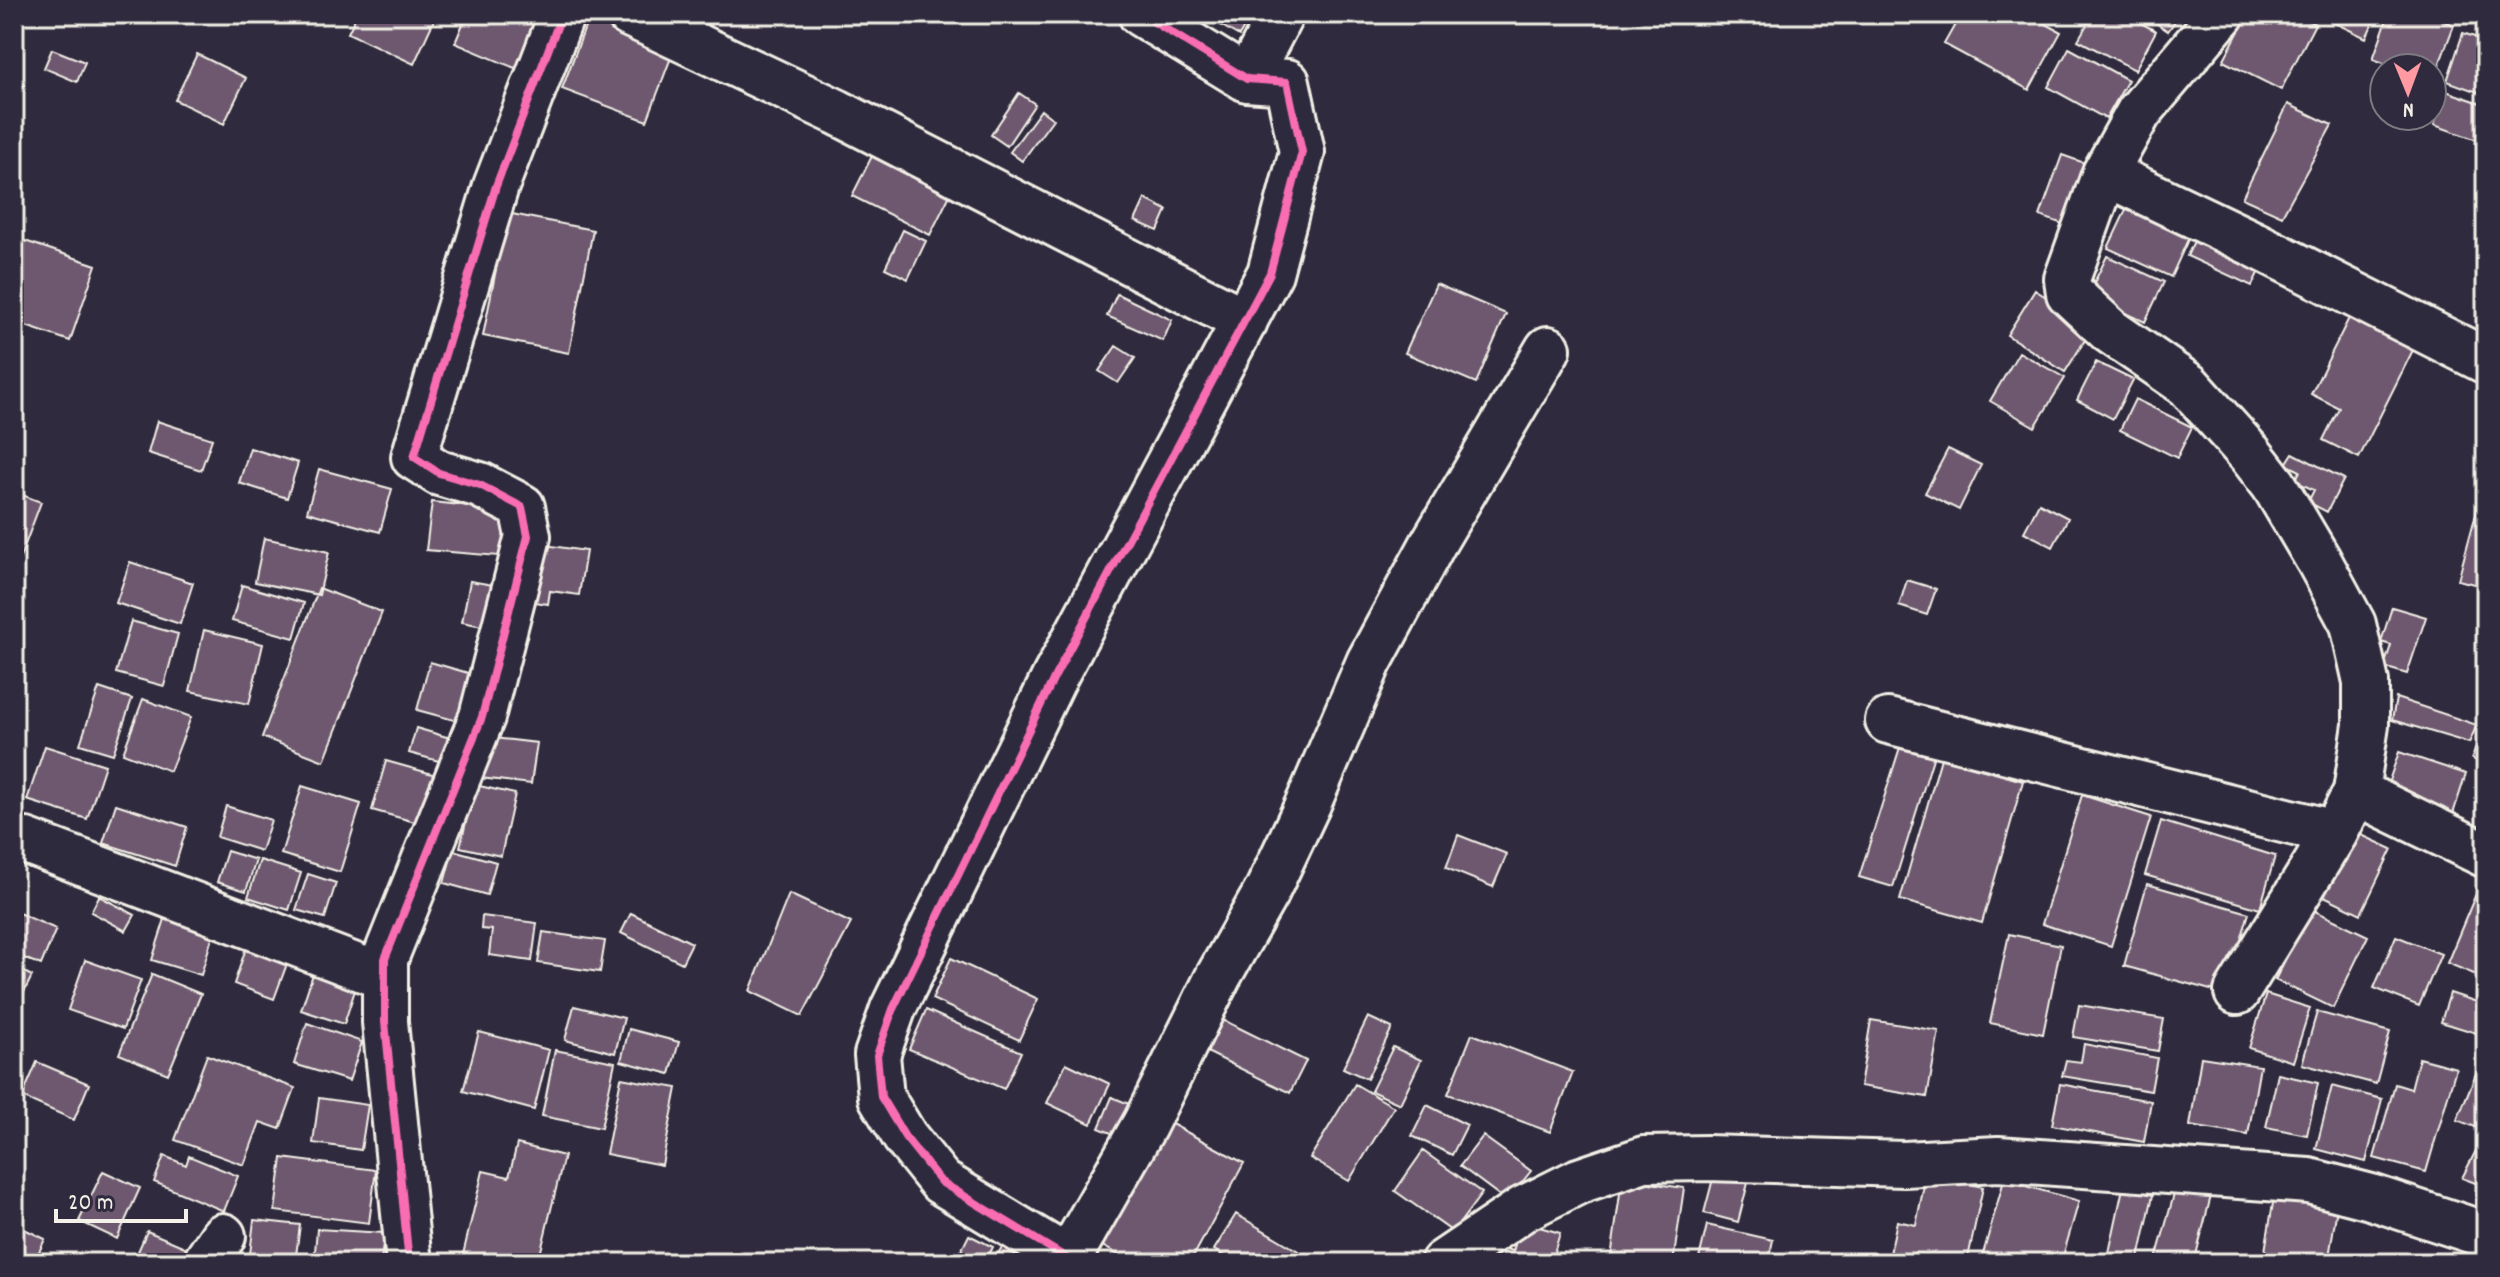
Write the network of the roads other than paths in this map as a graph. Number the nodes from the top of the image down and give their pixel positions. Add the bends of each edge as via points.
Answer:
1 (562, 14) edge
2 (629, 14) edge
3 (1141, 14) edge
4 (1281, 14) edge
5 (2222, 14) edge
6 (1247, 79) junction
7 (2105, 173) junction
8 (1245, 321) junction
9 (1548, 349) dead end
10 (2486, 361) edge
11 (1888, 721) dead end
12 (2356, 792) junction
13 (2335, 833) junction
14 (26, 841) dead end
15 (2486, 855) edge
16 (384, 977) junction
17 (2237, 992) dead end
18 (2486, 1235) edge
19 (1072, 1261) edge
20 (409, 1263) edge
21 (1443, 1263) edge

1 - 16 street via 496,186 414,457 439,473 480,485 522,507 528,536 482,717 385,959
2 - 8 street via 837,112
3 - 6 street
4 - 6 street
5 - 7 street via 2139,112
6 - 8 street via 1287,82 1302,152 1270,273
7 - 10 street
7 - 12 street via 2067,279 2069,293 2110,331 2188,385 2274,485 2319,561 2353,624 2366,682
8 - 19 street via 1055,676 893,1009 877,1055 881,1097 941,1182
9 - 19 street via 1369,662 1268,889
11 - 13 street
12 - 13 street
12 - 15 street
13 - 17 street
14 - 16 street
16 - 20 street
18 - 21 street via 2309,1181 1998,1159 1904,1164 1644,1159 1579,1181 1523,1209

